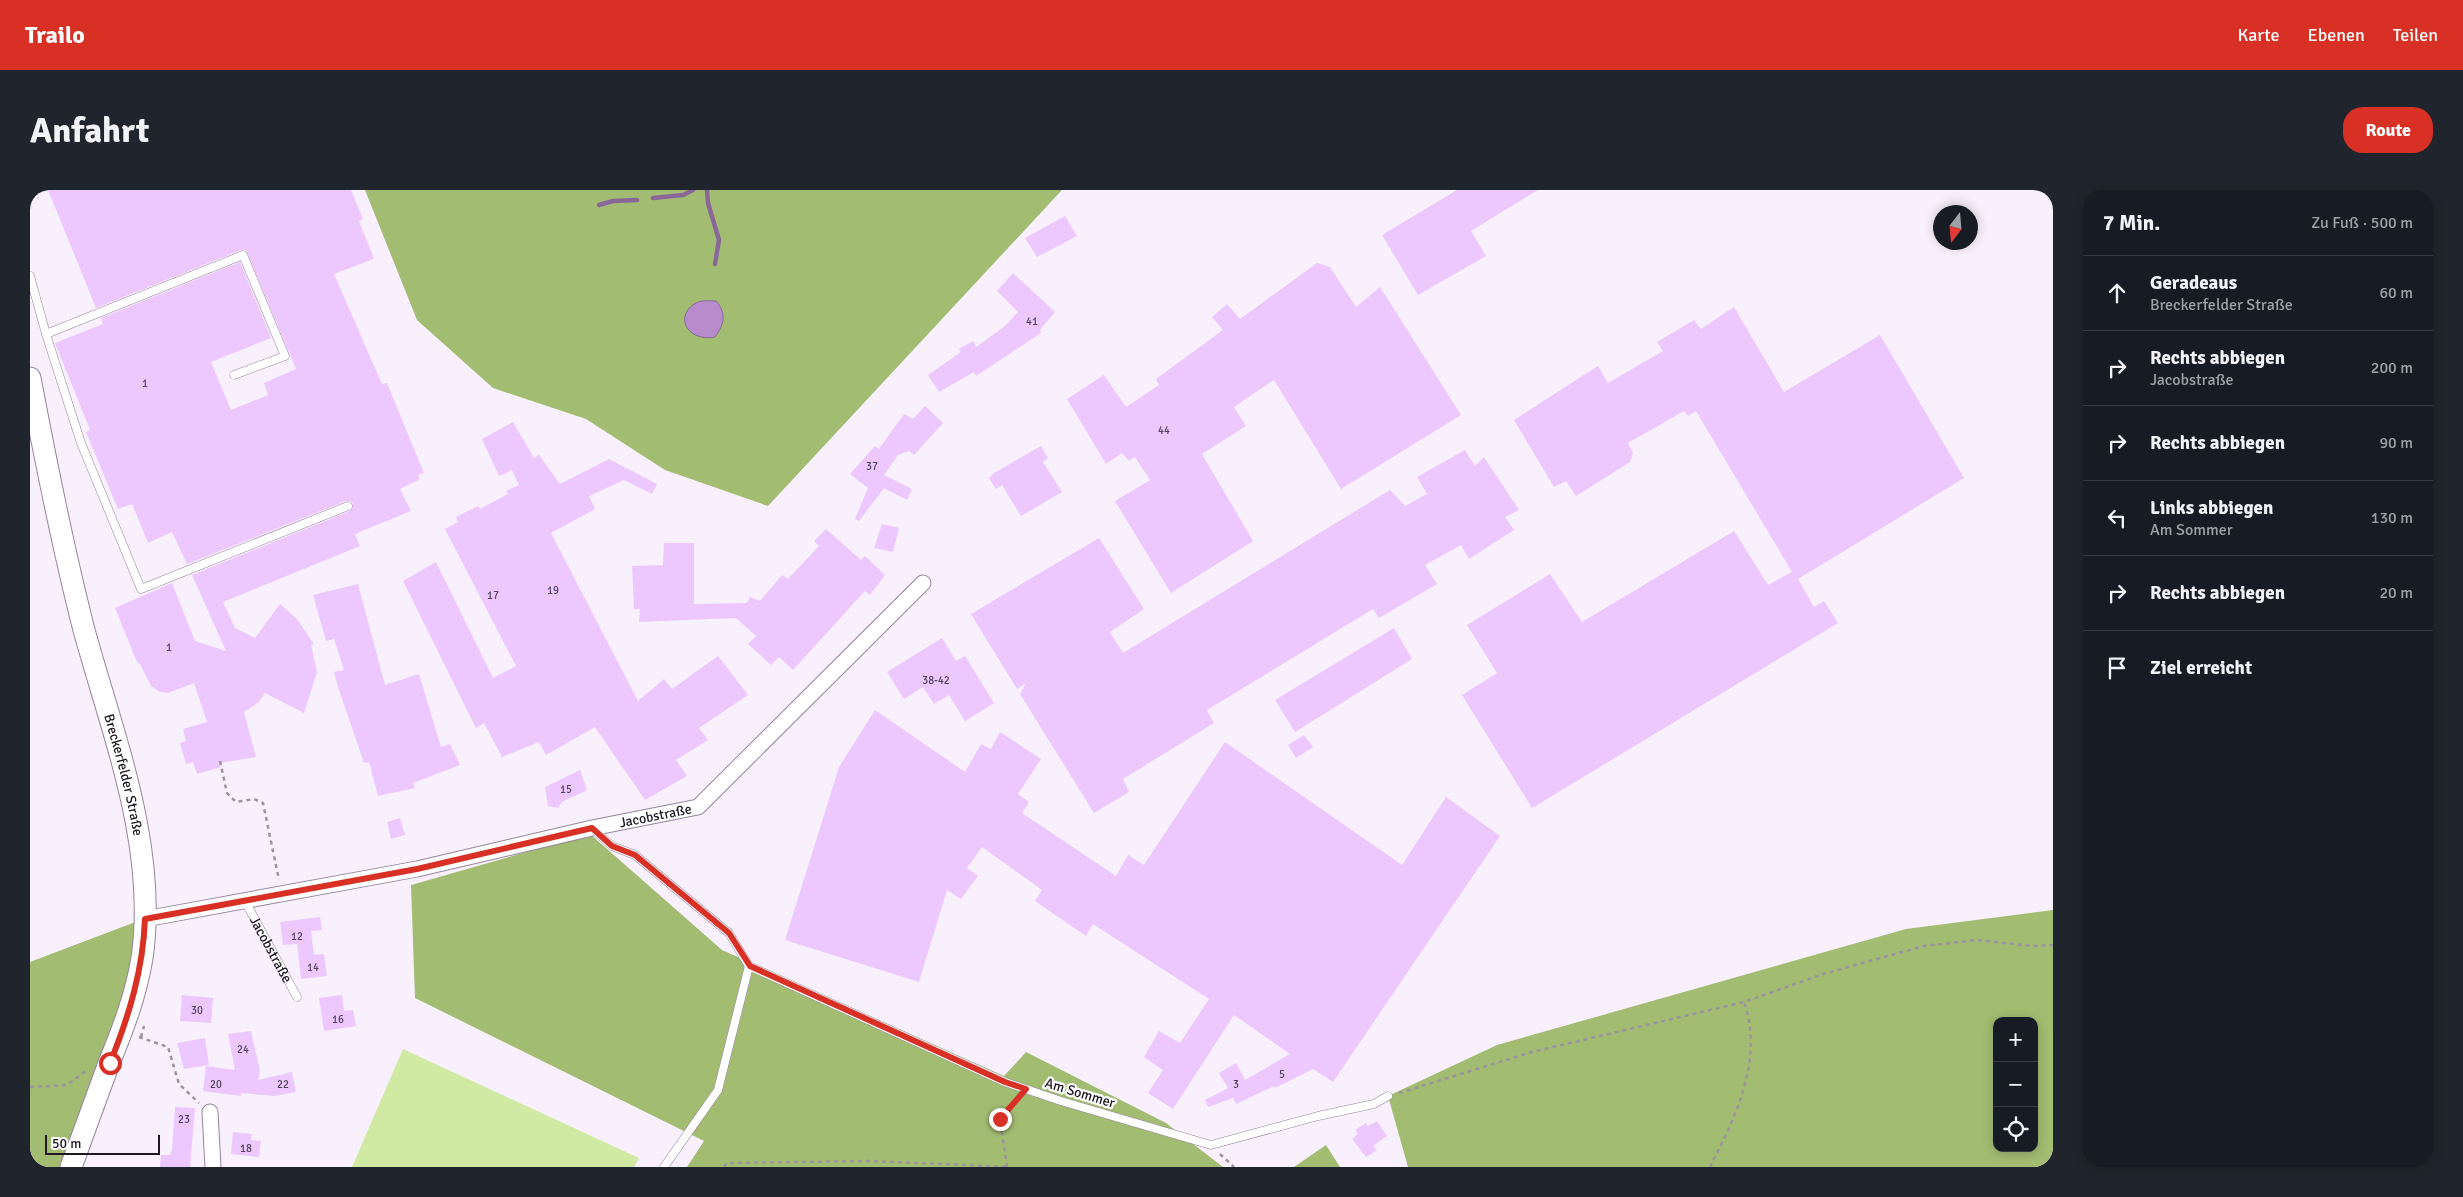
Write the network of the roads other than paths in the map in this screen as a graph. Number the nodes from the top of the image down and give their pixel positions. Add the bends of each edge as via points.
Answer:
1 (30, 276) edge
2 (46, 334) junction
3 (234, 375) dead end
4 (30, 378) edge
5 (348, 506) dead end
6 (922, 583) dead end
7 (592, 828) junction
8 (245, 901) junction
9 (145, 919) junction
10 (750, 966) junction
11 (297, 997) dead end
12 (1388, 1096) road end
13 (210, 1112) road end
14 (71, 1167) edge
15 (213, 1167) edge
16 (664, 1167) edge

1 - 2 lane
2 - 3 lane via 243,255 285,356
2 - 5 lane via 81,443 141,590
4 - 9 main road, Breckerfelder Straße via 82,619 138,834 145,883
6 - 7 street, Jacobstraße via 698,807
7 - 8 street, Jacobstraße via 417,869
7 - 10 lane via 612,846 635,855 729,933
8 - 9 street, Jacobstraße
8 - 11 lane, Jacobstraße
9 - 14 main road, Breckerfelder Straße via 136,987
10 - 12 lane, Am Sommer via 1005,1082 1211,1146 1374,1104
10 - 16 lane via 718,1090
13 - 15 street

